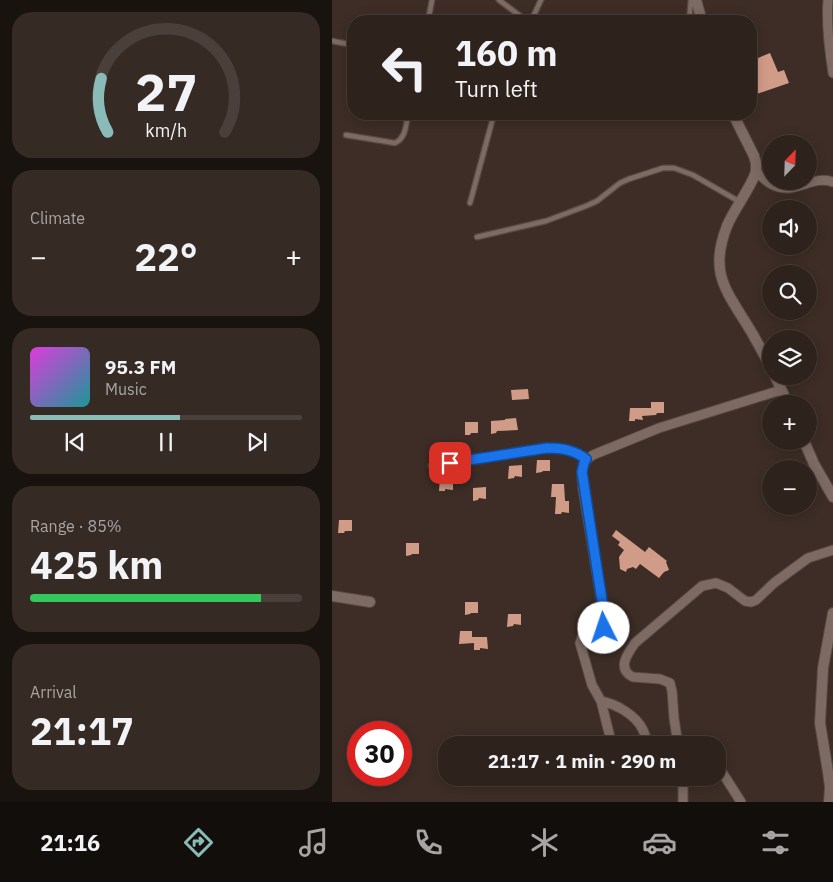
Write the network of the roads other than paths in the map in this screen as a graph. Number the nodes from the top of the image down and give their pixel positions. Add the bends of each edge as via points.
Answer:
1 (432, 0) edge
2 (499, 0) edge
3 (541, 0) edge
4 (691, 0) edge
5 (696, 0) edge
6 (828, 0) edge
7 (429, 15) edge
8 (519, 15) edge
9 (534, 15) edge
10 (690, 15) edge
11 (700, 15) edge
12 (332, 41) edge
13 (347, 44) edge
14 (832, 73) edge
15 (406, 120) edge
16 (492, 120) edge
17 (735, 120) edge
18 (346, 135) dead end
19 (756, 172) junction
20 (832, 182) edge
21 (740, 202) junction
22 (470, 203) dead end
23 (477, 237) dead end
24 (762, 351) edge
25 (780, 385) edge
26 (782, 390) junction
27 (784, 395) edge
28 (808, 450) edge
29 (586, 459) junction
30 (431, 466) dead end
31 (832, 497) edge
32 (832, 550) edge
33 (332, 596) edge
34 (370, 602) dead end
35 (832, 613) edge
36 (601, 701) junction
37 (610, 736) edge
38 (645, 736) edge
39 (677, 736) edge
40 (726, 778) edge
41 (683, 786) edge
42 (831, 787) edge
43 (684, 802) edge
44 (741, 802) edge
45 (829, 802) edge

1 - 7 lane
2 - 8 lane
3 - 9 lane
4 - 10 lane
5 - 11 street
6 - 14 street
12 - 13 lane
15 - 18 lane via 402,137 395,143
16 - 22 lane
17 - 19 street via 754,156
19 - 20 street via 770,183 787,188 818,180
19 - 21 street
21 - 23 lane via 693,175 663,168 620,183 597,201 546,221
21 - 24 street via 728,224 720,250 720,269 727,291
25 - 26 street
26 - 27 street
26 - 29 street via 652,431
28 - 31 street
29 - 30 lane via 571,450 547,448
29 - 36 street via 582,472 583,490 605,623 604,628 584,635 580,643 592,685
32 - 39 street via 808,558 751,602 716,583 702,586 635,643 624,662 626,671 632,677 670,683
33 - 34 street
35 - 42 street via 823,668 820,724
36 - 37 street
36 - 38 street via 625,711 638,722
40 - 44 street
41 - 43 street
42 - 45 street

